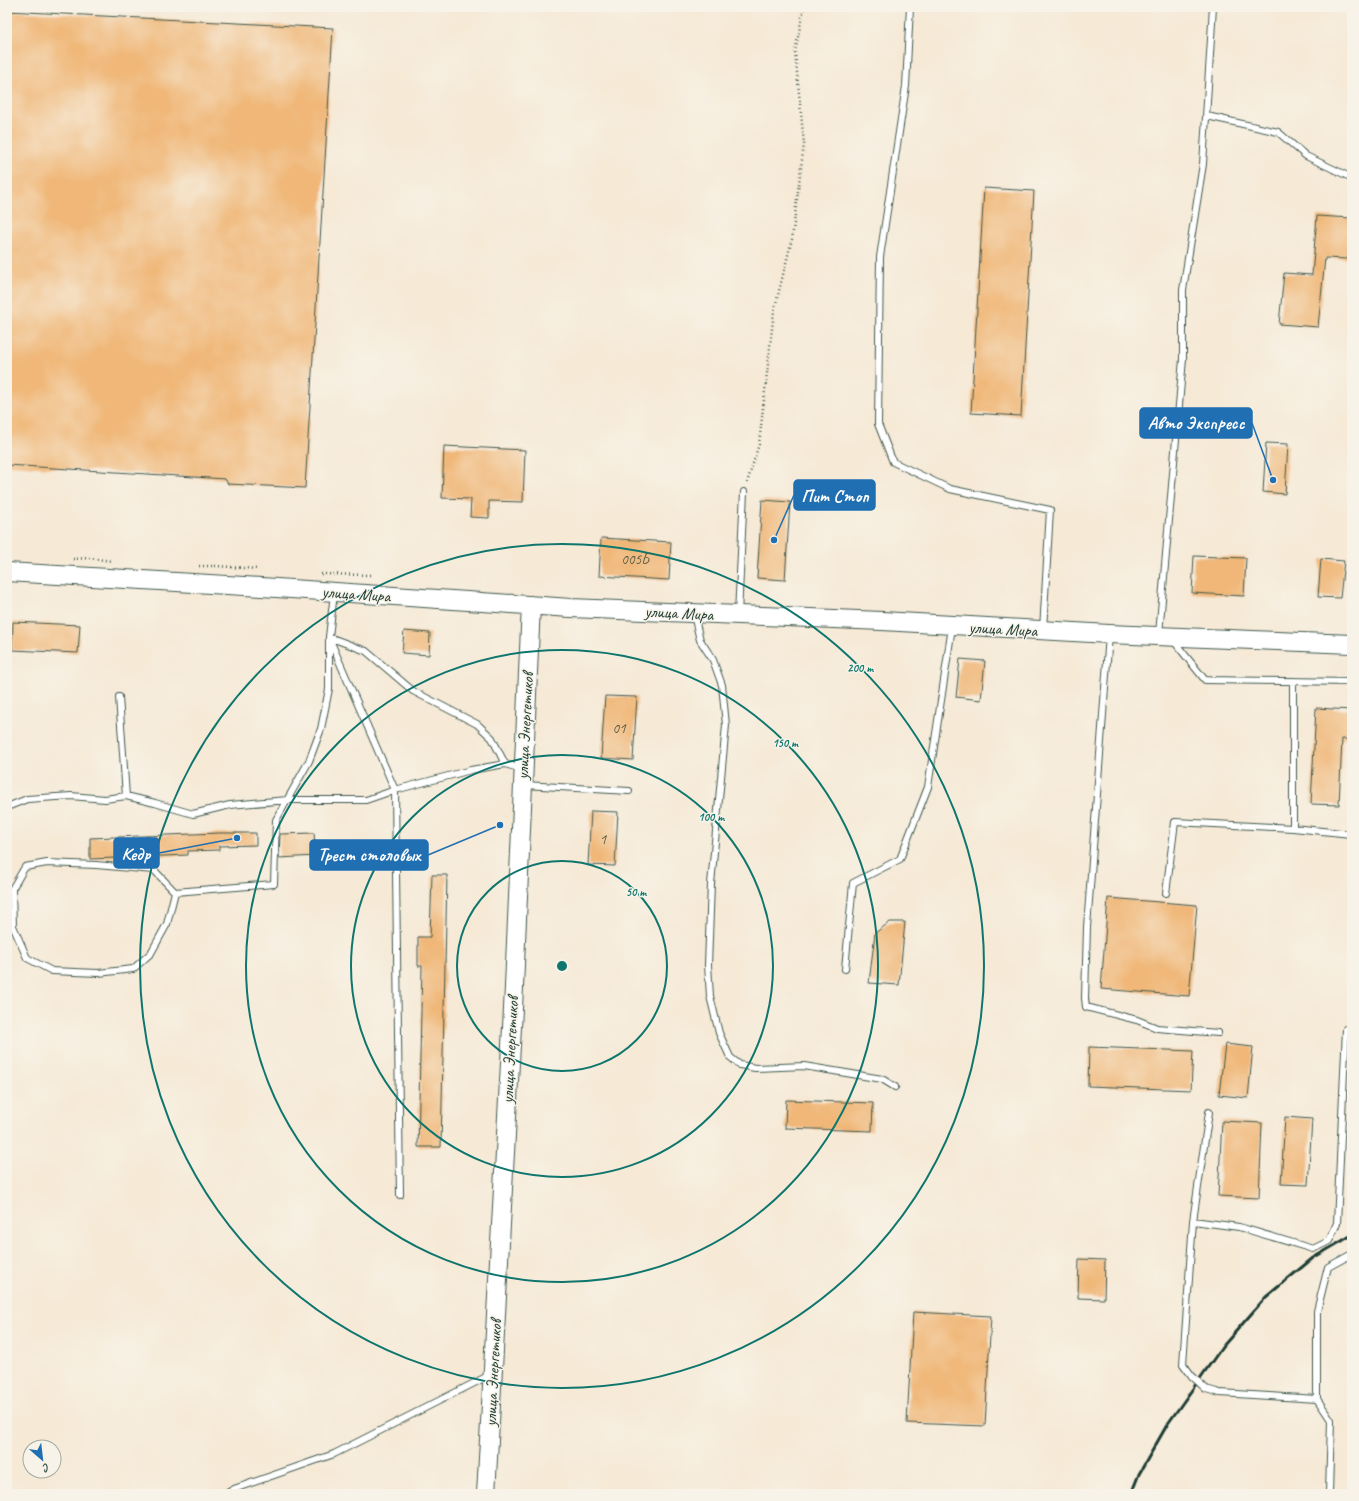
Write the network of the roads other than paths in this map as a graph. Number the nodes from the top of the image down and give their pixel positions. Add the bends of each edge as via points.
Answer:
1 (910, 7) edge
2 (1213, 7) edge
3 (1207, 116) junction
4 (1352, 178) edge
5 (744, 492) road end
6 (7, 572) edge
7 (334, 592) junction
8 (531, 605) junction
9 (694, 613) junction
10 (738, 615) junction
11 (952, 626) junction
12 (1043, 631) junction
13 (1109, 634) junction
14 (329, 637) junction
15 (1164, 637) junction
16 (1352, 644) edge
17 (1293, 681) junction
18 (1352, 682) edge
19 (119, 697) dead end
20 (505, 764) junction
21 (523, 777) junction
22 (395, 790) junction
23 (629, 791) dead end
24 (126, 796) junction
25 (288, 800) junction
26 (7, 807) edge
27 (1293, 828) junction
28 (1352, 828) edge
29 (175, 892) junction
30 (1166, 893) dead end
31 (845, 969) dead end
32 (1346, 1029) dead end
33 (1218, 1033) dead end
34 (895, 1087) dead end
35 (1209, 1112) dead end
36 (400, 1195) dead end
37 (1193, 1221) junction
38 (1352, 1254) edge
39 (493, 1373) junction
40 (1317, 1399) junction
41 (226, 1494) edge
42 (486, 1494) edge
43 (1330, 1494) edge

1 - 12 lane via 906,86 880,257 878,424 892,462 950,489 1050,510
2 - 3 lane
3 - 4 lane via 1278,132 1306,156
3 - 15 lane via 1203,164 1183,290 1183,359
5 - 10 lane
6 - 7 main road, улица Мира
7 - 8 main road, улица Мира
7 - 14 lane
8 - 9 main road, улица Мира
8 - 21 main road, улица Энергетиков
9 - 10 main road, улица Мира
9 - 34 lane via 700,640 713,660 722,685 726,725 711,884 708,965 710,996 719,1033 730,1057 740,1065 755,1068 804,1066 882,1079
10 - 11 main road, улица Мира
11 - 12 main road, улица Мира
11 - 31 lane via 928,787 900,859 853,883
12 - 13 main road, улица Мира
13 - 15 main road, улица Мира
13 - 33 lane via 1087,927 1084,998 1086,1007 1157,1028
14 - 20 lane via 366,651 413,691 477,724 492,738
14 - 22 lane
14 - 25 lane via 329,689 321,729
15 - 16 main road, улица Мира
15 - 17 lane via 1205,680
17 - 18 lane
17 - 27 lane
19 - 24 lane
20 - 21 lane
20 - 22 lane
21 - 23 lane
21 - 39 main road, улица Энергетиков
22 - 25 lane via 366,800
22 - 36 lane
24 - 25 lane via 193,814 230,805
24 - 26 lane via 105,799 71,796 27,799
25 - 29 lane via 276,820 274,884
27 - 28 lane via 1351,834
27 - 30 lane via 1175,822
29 - 29 lane via 167,924 151,953 133,969 98,973 52,971 27,958 13,926 12,889 25,867 47,863 154,870
32 - 37 lane via 1338,1223 1329,1240 1313,1249 1239,1227
35 - 37 lane
37 - 40 lane, bridge via 1183,1364 1206,1389 1220,1393
38 - 40 lane via 1328,1267 1317,1311
39 - 41 lane via 334,1454
39 - 42 main road, улица Энергетиков
40 - 43 lane via 1331,1420

